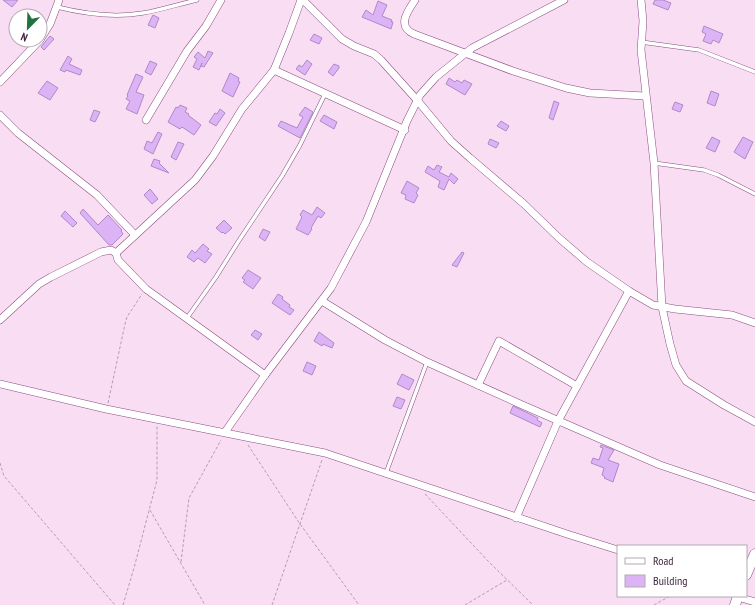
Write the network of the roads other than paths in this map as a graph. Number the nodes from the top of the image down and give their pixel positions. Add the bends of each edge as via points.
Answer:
1 (197, 0) edge
2 (221, 0) edge
3 (302, 0) edge
4 (415, 0) edge
5 (564, 0) edge
6 (641, 0) edge
7 (58, 3) edge
8 (48, 27) edge
9 (640, 42) junction
10 (32, 48) edge
11 (464, 54) junction
12 (274, 70) junction
13 (755, 72) edge
14 (0, 82) edge
15 (325, 94) junction
16 (645, 96) junction
17 (418, 100) junction
18 (0, 115) edge
19 (146, 120) dead end
20 (404, 130) junction
21 (654, 163) junction
22 (755, 194) edge
23 (135, 235) junction
24 (116, 252) junction
25 (629, 291) junction
26 (322, 301) junction
27 (662, 307) junction
28 (187, 318) junction
29 (0, 320) edge
30 (755, 323) edge
31 (427, 362) junction
32 (265, 375) junction
33 (0, 384) edge
34 (478, 385) junction
35 (577, 386) junction
36 (558, 420) junction
37 (755, 422) edge
38 (225, 432) junction
39 (386, 474) junction
40 (755, 497) edge
41 (516, 518) junction
42 (617, 550) edge
43 (755, 554) edge
44 (747, 571) edge
45 (737, 599) edge
46 (755, 602) edge

1 - 7 lane via 136,14 98,15 80,12
2 - 19 street via 206,26 186,51
3 - 12 street
3 - 17 street via 342,39 381,60
4 - 11 street via 404,20 405,27 411,32
5 - 11 street via 489,38
6 - 9 street via 643,21
7 - 8 street
9 - 13 lane via 699,50
9 - 16 street
10 - 14 street
11 - 16 street via 575,90
11 - 17 street via 436,77
12 - 15 street
12 - 23 street via 242,109 195,180
15 - 20 street
15 - 28 lane via 282,176
16 - 21 street
17 - 20 street
17 - 25 street via 451,141 524,204 574,252
18 - 23 street via 18,133 98,195
20 - 26 street via 363,228
21 - 22 lane via 704,170
21 - 27 street
23 - 24 street
24 - 28 street via 118,260 146,289
24 - 29 street via 107,250 51,276
25 - 27 street
25 - 35 street
26 - 31 street via 385,340
26 - 32 street
27 - 30 street via 732,315
27 - 37 street via 676,365 682,376 691,385
28 - 32 street
31 - 34 street
31 - 39 lane
32 - 38 street
33 - 38 street via 106,409
34 - 35 street via 499,341
34 - 36 street
35 - 36 street
36 - 40 street via 660,465
36 - 41 street
38 - 39 street via 325,453
39 - 41 street
41 - 42 street
43 - 44 street
45 - 46 street

